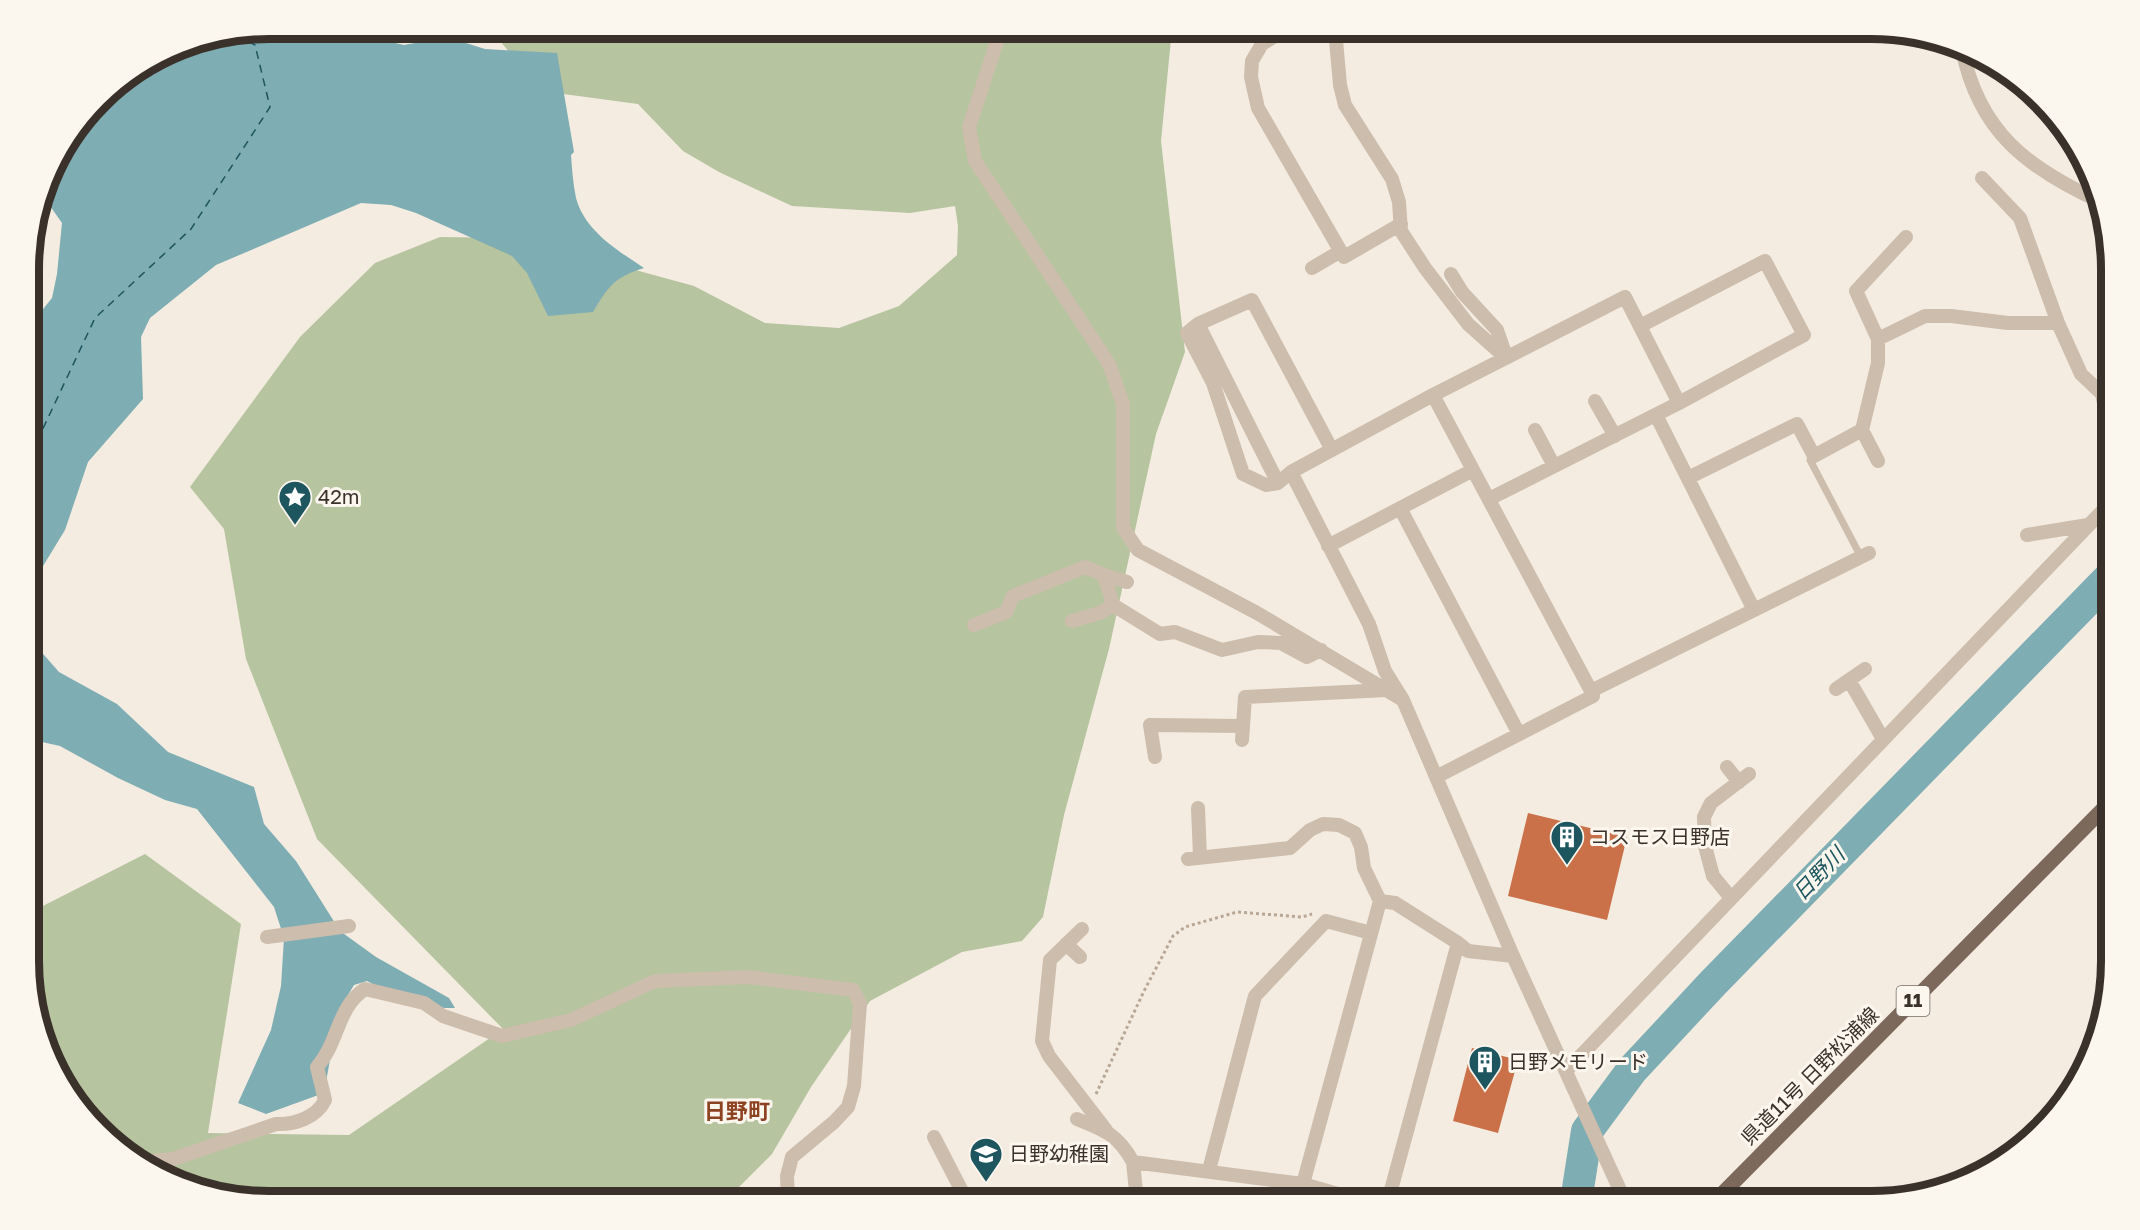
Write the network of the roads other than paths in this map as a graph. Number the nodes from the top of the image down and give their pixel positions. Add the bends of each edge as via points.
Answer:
1 (997, 39) edge
2 (1270, 39) edge
3 (1336, 39) edge
4 (1964, 59) edge
5 (1982, 178) dead end
6 (2089, 197) edge
7 (1401, 224) junction
8 (1906, 237) dead end
9 (1341, 251) junction
10 (1312, 268) dead end
11 (1451, 274) dead end
12 (2058, 322) junction
13 (1198, 324) junction
14 (1640, 326) junction
15 (1878, 339) junction
16 (1506, 358) junction
17 (2101, 393) edge
18 (1433, 396) junction
19 (1595, 401) dead end
20 (1679, 403) junction
21 (1656, 415) junction
22 (1862, 429) junction
23 (1535, 430) dead end
24 (1615, 435) junction
25 (1332, 450) junction
26 (1814, 456) junction
27 (1878, 461) dead end
28 (1554, 466) junction
29 (1473, 470) junction
30 (1291, 472) junction
31 (1688, 478) junction
32 (1278, 483) junction
33 (1489, 499) junction
34 (1400, 508) junction
35 (2101, 512) edge
36 (2088, 525) junction
37 (2027, 535) dead end
38 (1328, 546) junction
39 (1865, 555) joint
40 (1104, 575) junction
41 (1127, 582) dead end
42 (1113, 605) junction
43 (1754, 609) junction
44 (1072, 621) dead end
45 (974, 625) dead end
46 (1321, 650) junction
47 (1865, 669) dead end
48 (1849, 680) junction
49 (1836, 689) dead end
50 (1387, 690) junction
51 (1591, 691) junction
52 (1403, 700) junction
53 (1243, 726) junction
54 (1519, 734) junction
55 (1883, 739) junction
56 (1242, 741) dead end
57 (1155, 757) dead end
58 (1727, 767) dead end
59 (1436, 777) junction
60 (1198, 808) dead end
61 (2101, 811) edge
62 (1731, 898) junction
63 (1380, 902) junction
64 (349, 926) dead end
65 (1082, 928) dead end
66 (1371, 933) junction
67 (267, 937) dead end
68 (1458, 943) junction
69 (1066, 944) junction
70 (1514, 956) junction
71 (1080, 957) dead end
72 (1567, 1070) junction
73 (1077, 1119) dead end
74 (1106, 1130) junction
75 (934, 1137) dead end
76 (155, 1161) edge
77 (1133, 1162) junction
78 (1209, 1170) junction
79 (1303, 1184) junction
80 (788, 1191) edge
81 (962, 1191) edge
82 (1136, 1191) edge
83 (1315, 1191) edge
84 (1391, 1191) edge
85 (1621, 1191) edge
86 (1725, 1191) edge

1 - 46 street via 969,127 975,161 1109,364 1123,404 1123,528 1138,550
2 - 9 street via 1252,61 1251,78 1258,108
3 - 7 street via 1345,105 1392,179
4 - 6 street via 1968,78 1992,123 2025,161
5 - 12 street via 2020,218
7 - 9 street via 1344,256
7 - 16 street via 1401,231 1425,268 1468,324
8 - 15 street via 1856,291
9 - 10 street
11 - 16 street via 1497,330
12 - 15 street via 2008,323 1952,315 1925,316
12 - 17 street via 2081,374
13 - 25 street via 1252,300
13 - 32 street
13 - 32 street via 1187,333 1213,384 1243,474 1266,485
14 - 16 street via 1625,297
14 - 20 street
14 - 20 street via 1765,261 1804,335
15 - 22 street via 1878,363
16 - 18 street
18 - 25 street
18 - 29 street
19 - 24 street
20 - 21 street
21 - 24 street
21 - 31 street
22 - 26 street
22 - 27 street
23 - 28 street
24 - 28 street
25 - 30 street
26 - 31 street via 1797,424
26 - 39 lane via 1810,460
28 - 33 street
29 - 33 street
29 - 34 street
30 - 32 street
30 - 38 street
31 - 43 street
33 - 51 street
34 - 38 street
34 - 54 street
35 - 36 street
36 - 37 street
36 - 55 street
38 - 52 street via 1369,624 1385,671
39 - 43 street
40 - 41 street
40 - 42 street
40 - 45 street via 1084,567 1013,596 1006,612
42 - 44 street via 1100,614
42 - 46 street via 1160,634 1175,632 1222,650 1258,642 1281,643 1307,657
43 - 51 street
46 - 50 street
47 - 48 street
48 - 49 street
48 - 55 street
50 - 52 street
50 - 53 street via 1245,697
51 - 54 street via 1593,696
52 - 59 street
53 - 56 street
53 - 57 street via 1150,725
54 - 59 street
55 - 62 street
58 - 62 street via 1744,778 1711,804 1704,817 1713,876
59 - 70 street
60 - 63 street via 1194,858 1290,848 1310,830 1323,824 1339,825 1354,833 1362,847 1364,868
61 - 86 main road, 県道11号 日野松浦線 / 11
62 - 72 street
63 - 66 street
63 - 68 street via 1395,903
64 - 67 street
65 - 69 street
66 - 78 street via 1326,921 1255,996
66 - 79 street
68 - 70 street via 1468,951
68 - 84 street
69 - 71 street
69 - 74 street via 1050,960 1042,1041 1049,1056
70 - 72 street
72 - 85 street
73 - 74 street
74 - 77 street via 1123,1145
75 - 81 street
76 - 80 street via 173,1159 276,1124 291,1124 320,1110 326,1100 317,1067 326,1056 350,998 365,989 424,1003 443,1016 502,1036 571,1020 655,981 748,977 853,990 860,1003 854,1086 848,1107 792,1157
77 - 78 street
77 - 82 street
78 - 79 street
79 - 83 street

